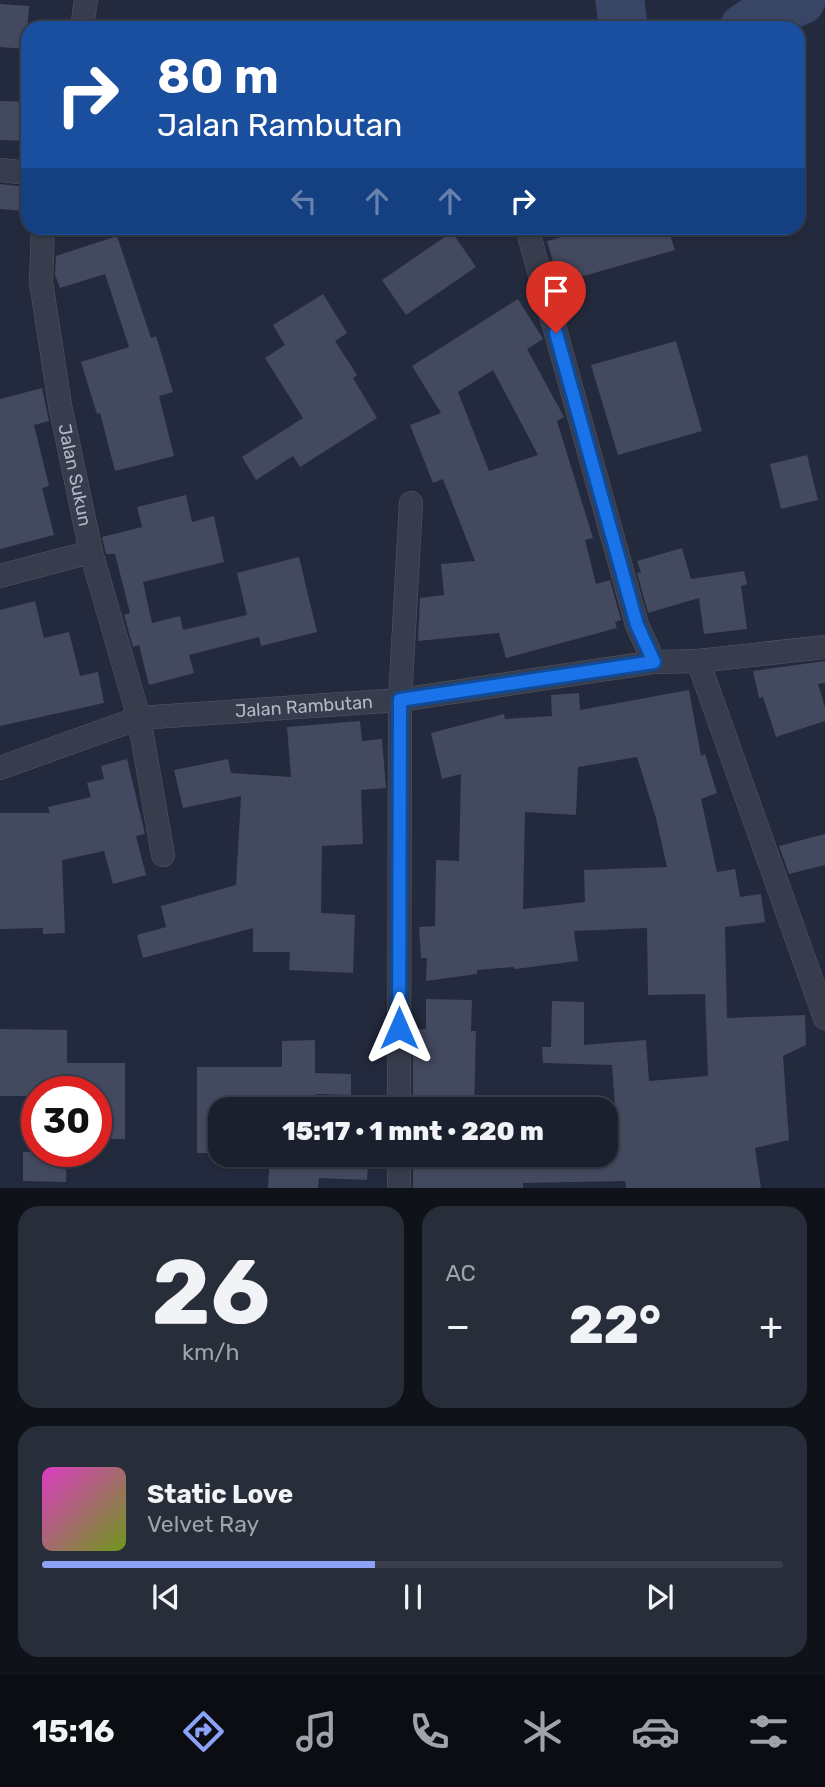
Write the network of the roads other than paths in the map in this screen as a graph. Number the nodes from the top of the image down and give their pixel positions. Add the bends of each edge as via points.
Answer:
1 (86, 0) edge
2 (83, 21) edge
3 (0, 170) edge
4 (21, 172) edge
5 (43, 235) edge
6 (529, 235) edge
7 (411, 503) dead end
8 (91, 552) junction
9 (0, 576) edge
10 (825, 647) edge
11 (698, 661) junction
12 (654, 662) junction
13 (400, 700) junction
14 (139, 718) junction
15 (0, 768) edge
16 (163, 855) dead end
17 (825, 1018) edge
18 (399, 1097) edge
19 (399, 1167) edge
20 (399, 1188) edge

1 - 2 street
3 - 4 street
5 - 8 street, Jalan Sukun via 41,282 48,331
6 - 12 street via 637,625
7 - 13 street
8 - 9 street
8 - 14 street, Jalan Sukun
10 - 11 street, Jalan Rambutan
11 - 12 street, Jalan Rambutan
11 - 17 street
12 - 13 street, Jalan Rambutan
13 - 14 street, Jalan Rambutan
13 - 18 street
14 - 15 street, Jalan Rambutan
14 - 16 street, Jalan Sukun
19 - 20 street

